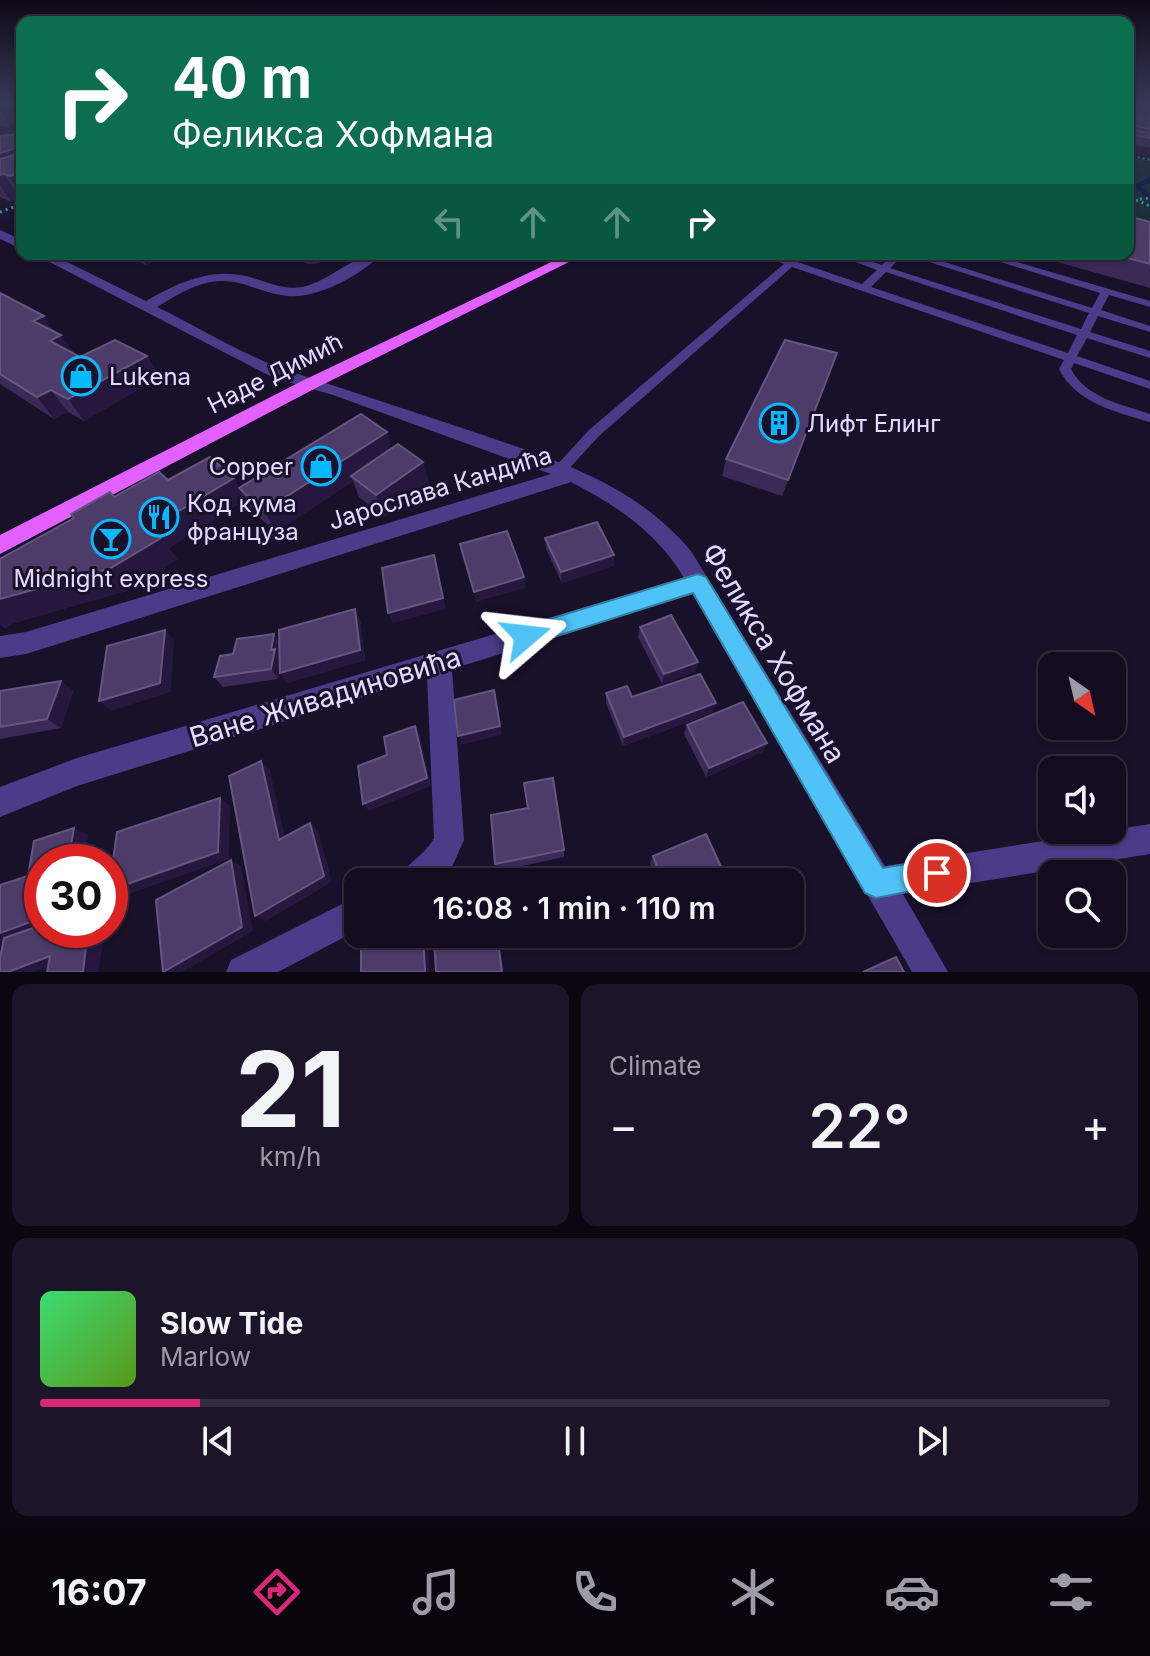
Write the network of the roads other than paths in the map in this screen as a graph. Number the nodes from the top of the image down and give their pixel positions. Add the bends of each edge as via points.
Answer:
1 (53, 260) edge
2 (364, 260) edge
3 (563, 260) edge
4 (782, 260) edge
5 (858, 260) edge
6 (893, 260) edge
7 (928, 260) edge
8 (1000, 260) edge
9 (791, 263) junction
10 (884, 268) junction
11 (865, 287) junction
12 (1106, 291) junction
13 (1150, 304) edge
14 (148, 306) junction
15 (1095, 312) junction
16 (1150, 329) edge
17 (1084, 334) junction
18 (1150, 355) edge
19 (1071, 357) junction
20 (310, 384) junction
21 (1150, 385) edge
22 (1150, 418) edge
23 (566, 472) junction
24 (0, 545) edge
25 (698, 583) junction
26 (0, 647) edge
27 (439, 663) junction
28 (0, 802) edge
29 (1150, 839) edge
30 (429, 868) edge
31 (876, 883) junction
32 (344, 919) edge
33 (243, 972) edge
34 (931, 972) edge

1 - 14 street, Феликса Хофмана
2 - 14 street via 311,289 272,290 216,276
3 - 20 main road, Наде Димић
4 - 9 lane
5 - 10 lane
6 - 10 lane
7 - 15 lane
8 - 12 lane
9 - 11 lane
9 - 23 lane via 594,433
10 - 11 lane
10 - 17 lane
11 - 19 lane
12 - 13 lane
12 - 15 lane
14 - 20 street, Феликса Хофмана via 280,374
15 - 16 lane
15 - 17 lane
17 - 18 lane
17 - 19 lane
19 - 21 lane
19 - 22 lane via 1065,369 1076,388
20 - 23 street, Феликса Хофмана
20 - 24 main road, Наде Димић
23 - 25 street, Феликса Хофмана via 614,495 665,535
23 - 26 street, Јарослава Кандића
25 - 27 street, Ване Живадиновића
25 - 31 street, Феликса Хофмана
27 - 28 street, Ване Живадиновића via 77,772
27 - 30 street via 449,840
29 - 31 street
31 - 34 street, Феликса Хофмана
32 - 33 street

